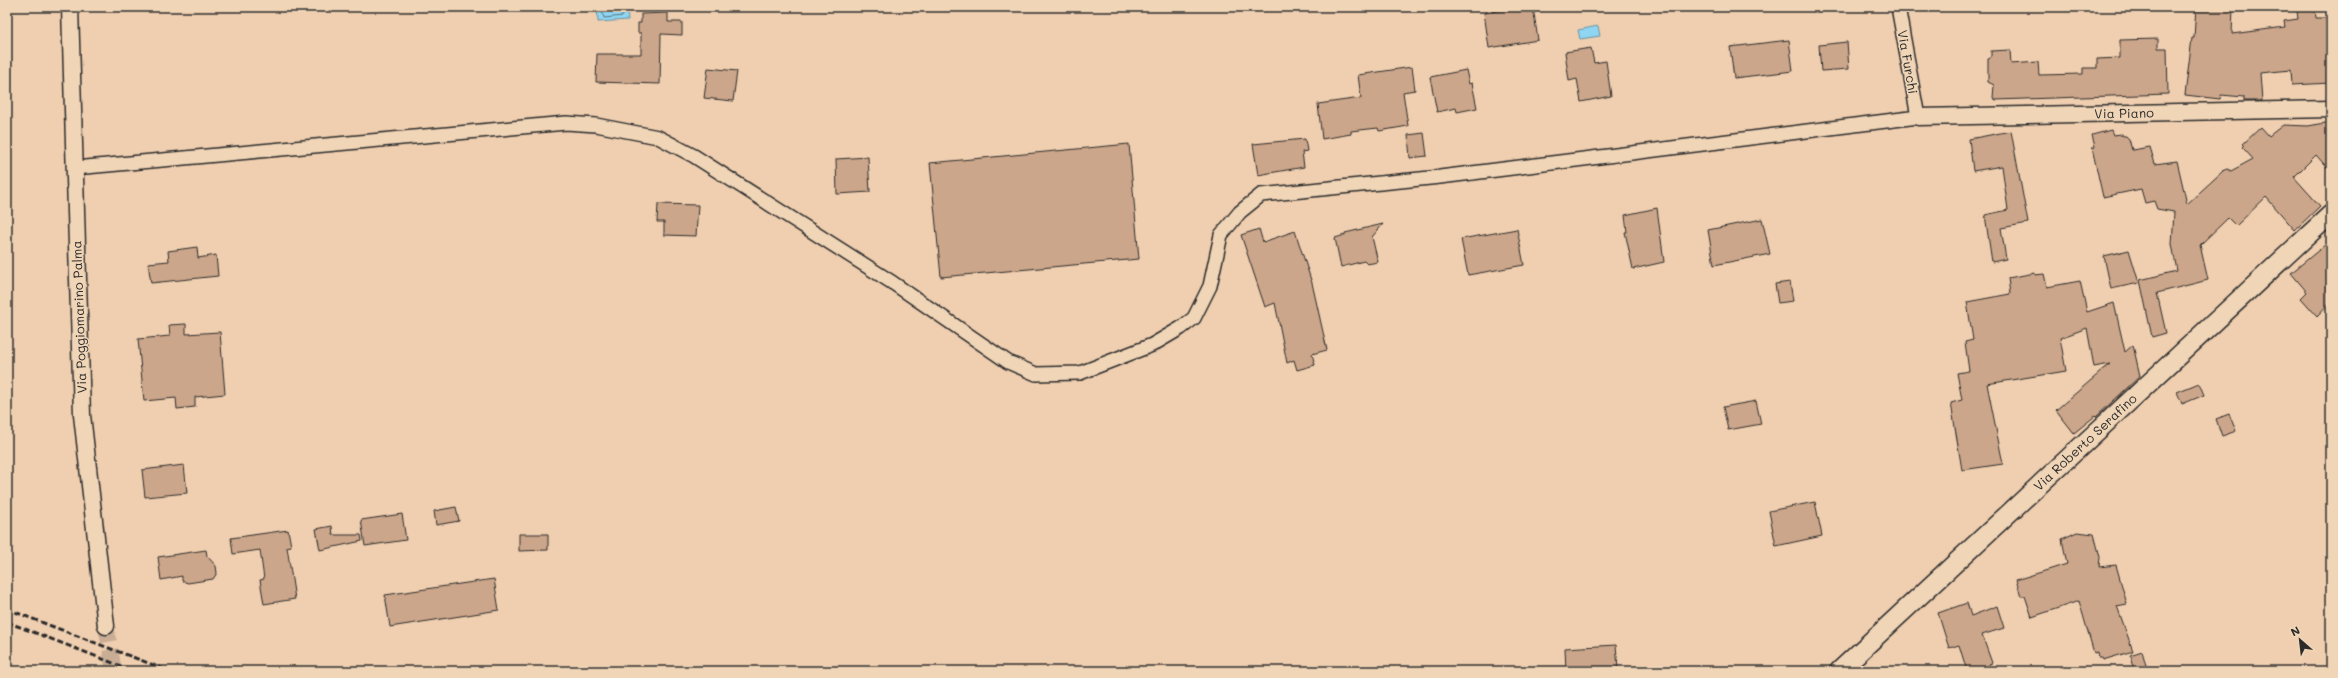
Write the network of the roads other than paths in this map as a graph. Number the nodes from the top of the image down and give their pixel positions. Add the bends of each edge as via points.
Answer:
1 (70, 7) edge
2 (1898, 7) edge
3 (2331, 109) edge
4 (1918, 117) junction
5 (75, 168) junction
6 (2331, 214) edge
7 (106, 626) tunnel mouth
8 (1839, 671) edge

1 - 5 street, Via Poggiomarino Palma
2 - 4 street, Via Furchi
3 - 4 street, Via Piano
4 - 5 street via 1571,161 1261,195 1240,212 1221,235 1210,286 1194,318 1152,345 1080,373 1055,375 1036,374 1008,362 893,284 694,156 658,137 642,133 566,123
5 - 7 street, Via Poggiomarino Palma via 82,415
6 - 8 main road, Via Roberto Serafino

